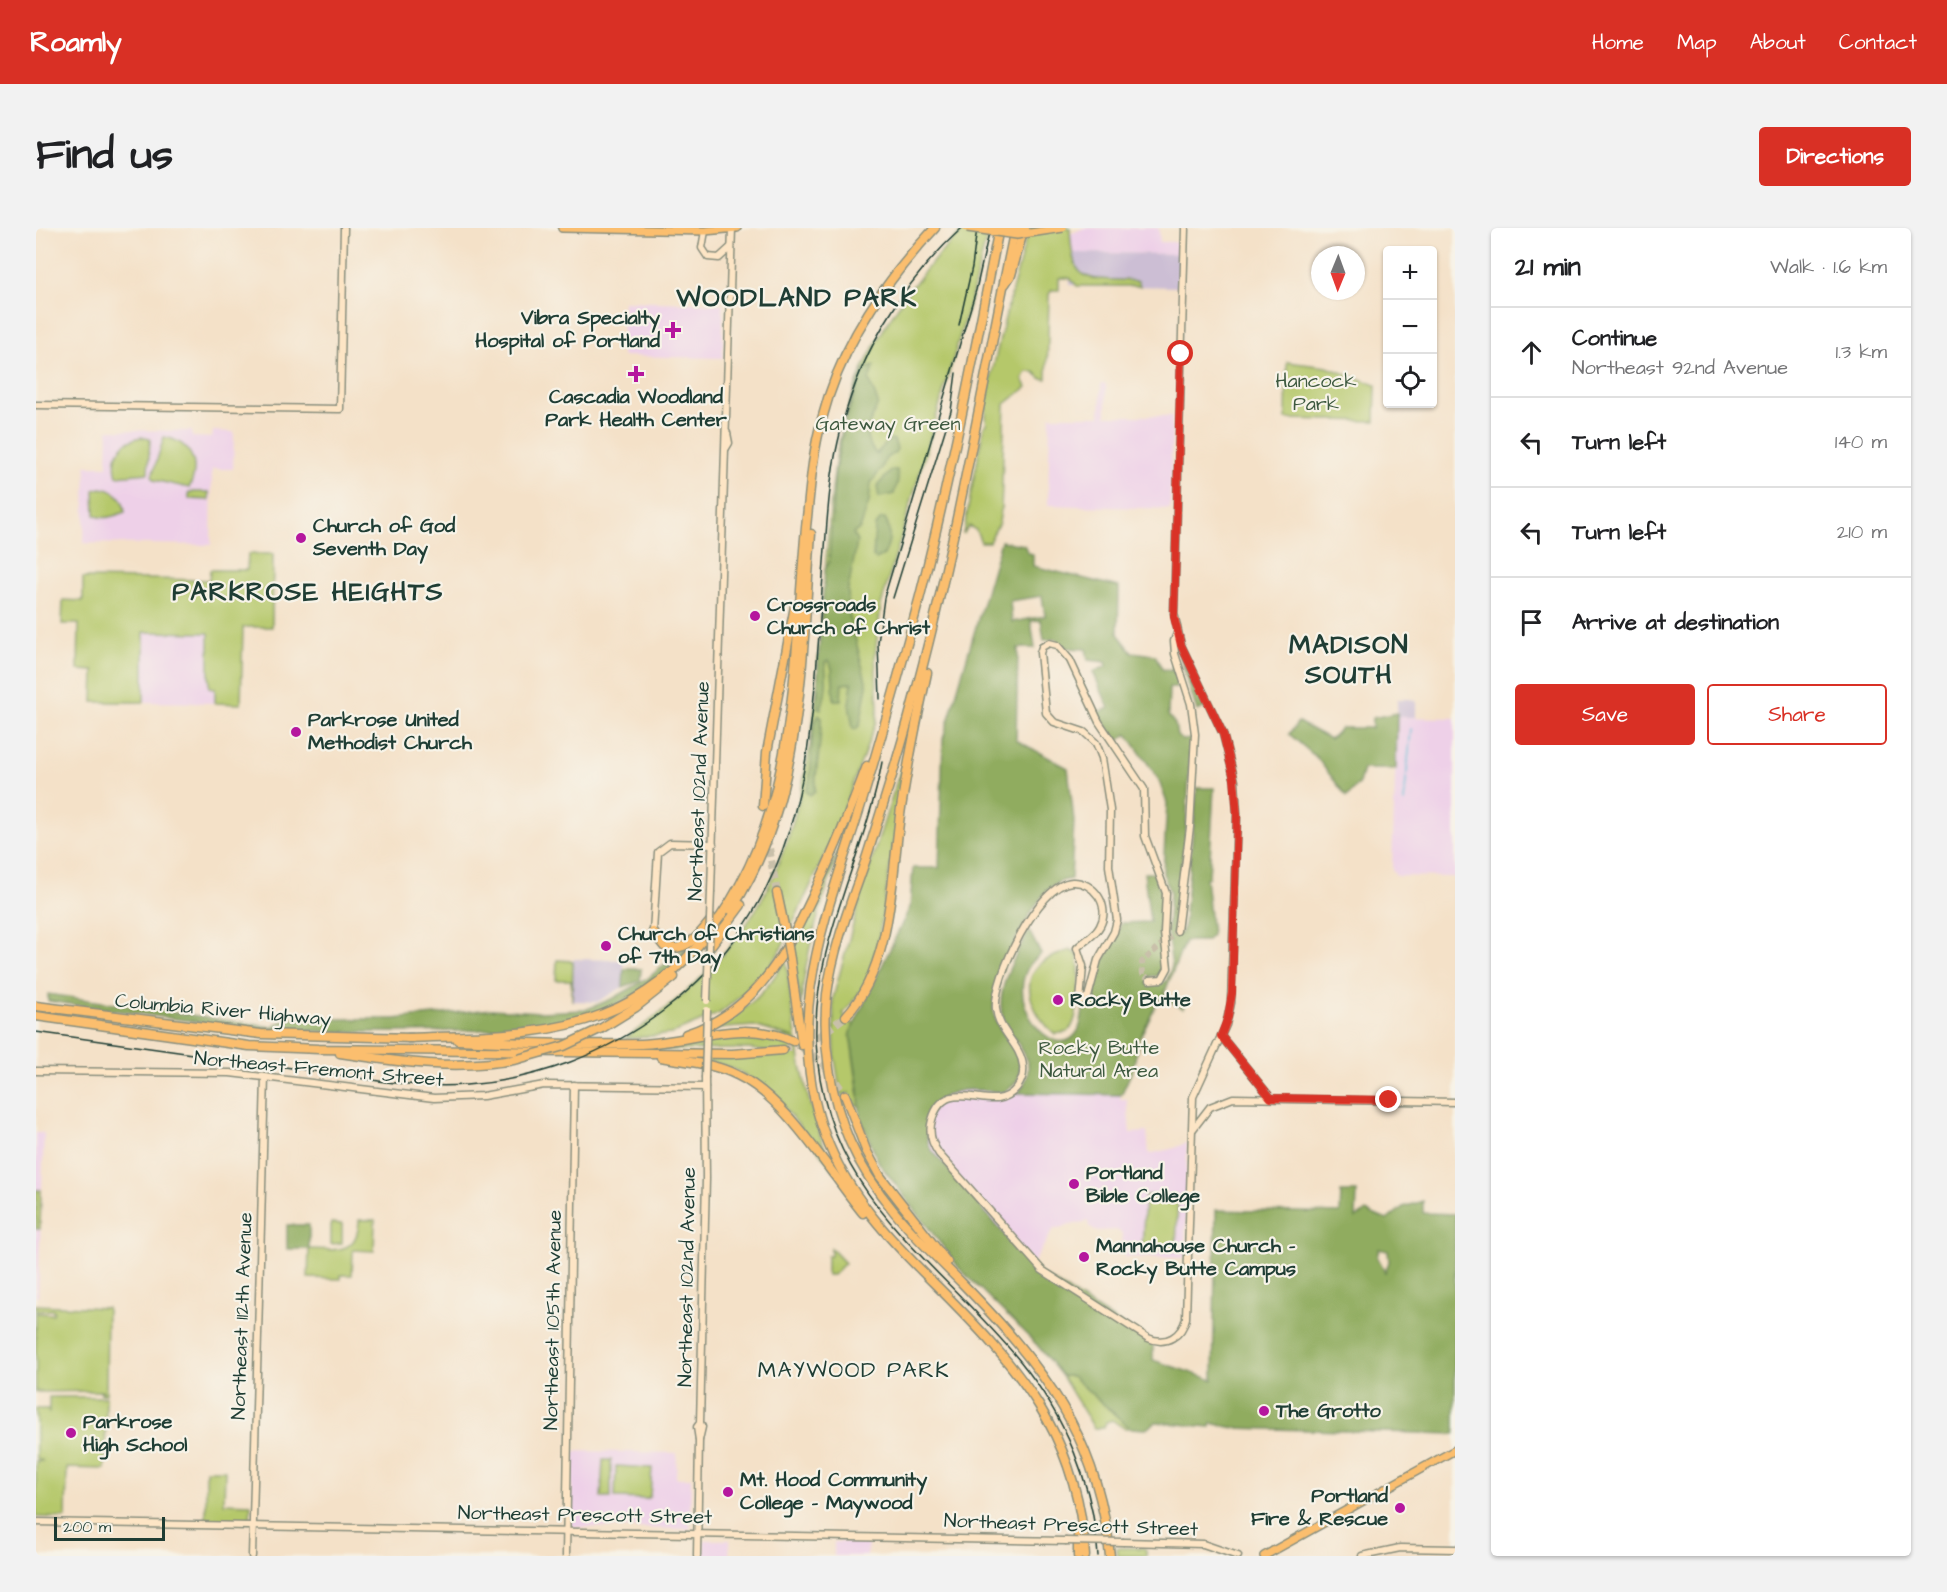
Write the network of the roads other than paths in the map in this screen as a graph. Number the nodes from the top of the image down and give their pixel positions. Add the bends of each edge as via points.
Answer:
1 (345, 228) edge
2 (562, 228) edge
3 (733, 228) edge
4 (935, 228) edge
5 (943, 228) edge
6 (967, 228) edge
7 (987, 228) edge
8 (999, 228) edge
9 (1015, 228) edge
10 (1024, 228) edge
11 (1043, 228) edge
12 (1063, 228) edge
13 (1185, 228) edge
14 (705, 231) junction
15 (731, 246) junction
16 (1004, 286) junction
17 (36, 405) edge
18 (801, 573) junction
19 (1177, 633) junction
20 (929, 643) junction
21 (876, 751) junction
22 (785, 782) junction
23 (763, 806) dead end
24 (768, 819) junction
25 (713, 844) junction
26 (777, 893) tunnel mouth
27 (1178, 931) tunnel mouth
28 (653, 932) joint
29 (709, 948) junction
30 (1150, 980) dead end
31 (36, 1006) edge
32 (36, 1016) edge
33 (846, 1016) tunnel mouth
34 (1221, 1036) junction
35 (408, 1038) junction
36 (793, 1041) tunnel mouth
37 (657, 1042) junction
38 (319, 1049) junction
39 (783, 1050) tunnel mouth
40 (637, 1053) junction
41 (807, 1060) junction
42 (36, 1071) edge
43 (265, 1077) junction
44 (574, 1085) junction
45 (705, 1087) junction
46 (845, 1095) tunnel mouth
47 (1271, 1098) junction
48 (1455, 1102) edge
49 (1191, 1132) junction
50 (874, 1221) junction
51 (951, 1273) junction
52 (1455, 1450) edge
53 (1081, 1515) junction
54 (36, 1522) edge
55 (253, 1526) junction
56 (566, 1532) junction
57 (697, 1534) junction
58 (1455, 1549) edge
59 (252, 1556) edge
60 (566, 1556) edge
61 (697, 1556) edge
62 (1078, 1556) edge
63 (1085, 1556) edge
64 (1110, 1556) edge
65 (1238, 1556) edge
66 (1264, 1556) edge
67 (1362, 1556) edge

1 - 17 street via 340,409
2 - 14 main road
3 - 14 main road
3 - 15 street, Northeast 102nd Avenue
4 - 18 highway via 881,293 838,370 815,448
5 - 22 highway via 870,318 843,372 828,417 816,476 798,698
6 - 12 main road, bridge via 1017,236
7 - 11 main road, bridge
8 - 21 highway via 949,474 912,627
9 - 16 highway
10 - 16 highway via 1011,275
13 - 19 street via 1173,602
14 - 15 street via 702,248 708,257 719,258
15 - 25 street, Northeast 102nd Avenue via 726,433 729,436
16 - 20 highway
18 - 23 highway via 767,752
18 - 24 highway via 787,735
19 - 27 street via 1174,650 1196,734 1190,834
19 - 34 street via 1223,734 1237,795 1232,993
20 - 33 highway via 882,944 871,980
20 - 51 highway via 895,768 836,950 827,993 826,1036 835,1099 858,1158 894,1213
21 - 37 highway via 843,830 775,970 725,1016 697,1030
21 - 41 highway via 817,948 807,1004
22 - 29 highway via 786,793 770,844 748,892
22 - 38 highway, bridge via 754,871 711,939 652,996 602,1028 564,1046 478,1065 441,1065
24 - 28 highway via 726,900 693,940 672,948 661,943
24 - 35 highway via 747,871 717,922 687,958 647,991 605,1014 556,1028
25 - 28 street via 674,843 661,848 655,864
25 - 29 street, Northeast 102nd Avenue, bridge
26 - 41 highway, bridge
29 - 45 street, Northeast 102nd Avenue, bridge
30 - 49 street via 1162,979 1168,968 1164,937 1166,890 1145,836 1145,792 1100,722 1067,656 1049,643 1040,653 1046,713 1051,720 1084,732 1096,742 1103,762 1111,817 1109,866 1117,920 1098,960 1089,997 1080,998 1083,966 1077,948 1097,932 1104,911 1101,900 1093,890 1071,882 1055,888 1038,908 1014,948 999,987 997,1015 1023,1064 1019,1085 999,1098 964,1094 948,1099 934,1116 932,1142 1046,1273 1151,1339 1168,1340 1180,1332 1186,1314
31 - 35 highway, Columbia River Highway via 261,1034
32 - 38 highway, Columbia River Highway via 207,1042
34 - 47 street
34 - 49 street via 1194,1092
35 - 37 highway
36 - 37 highway via 744,1030
38 - 40 highway
39 - 40 highway via 742,1054
40 - 50 highway via 714,1066 758,1088 780,1108 863,1214
41 - 50 highway via 827,1140 840,1169
42 - 43 street, Northeast Fremont Street
43 - 44 street, Northeast Fremont Street via 434,1098 483,1096 544,1084
43 - 55 street, Northeast 112th Avenue
44 - 45 street, Northeast Fremont Street
44 - 56 street, Northeast 105th Avenue
45 - 57 street, Northeast 102nd Avenue via 702,1428
46 - 51 highway via 880,1176 949,1265
47 - 48 street
47 - 49 street via 1221,1101 1204,1112
50 - 53 highway via 1002,1354 1034,1394 1062,1447
51 - 64 highway via 1025,1351 1060,1400 1095,1480
52 - 66 main road
53 - 62 highway
53 - 63 highway
54 - 55 street, Northeast Prescott Street
55 - 56 street, Northeast Prescott Street
55 - 59 street, Northeast 112th Avenue
56 - 57 street, Northeast Prescott Street
56 - 60 street, Northeast 105th Avenue
57 - 61 street, Northeast 102nd Avenue
57 - 65 street, Northeast Prescott Street, bridge via 1203,1544
58 - 67 street via 1400,1548

